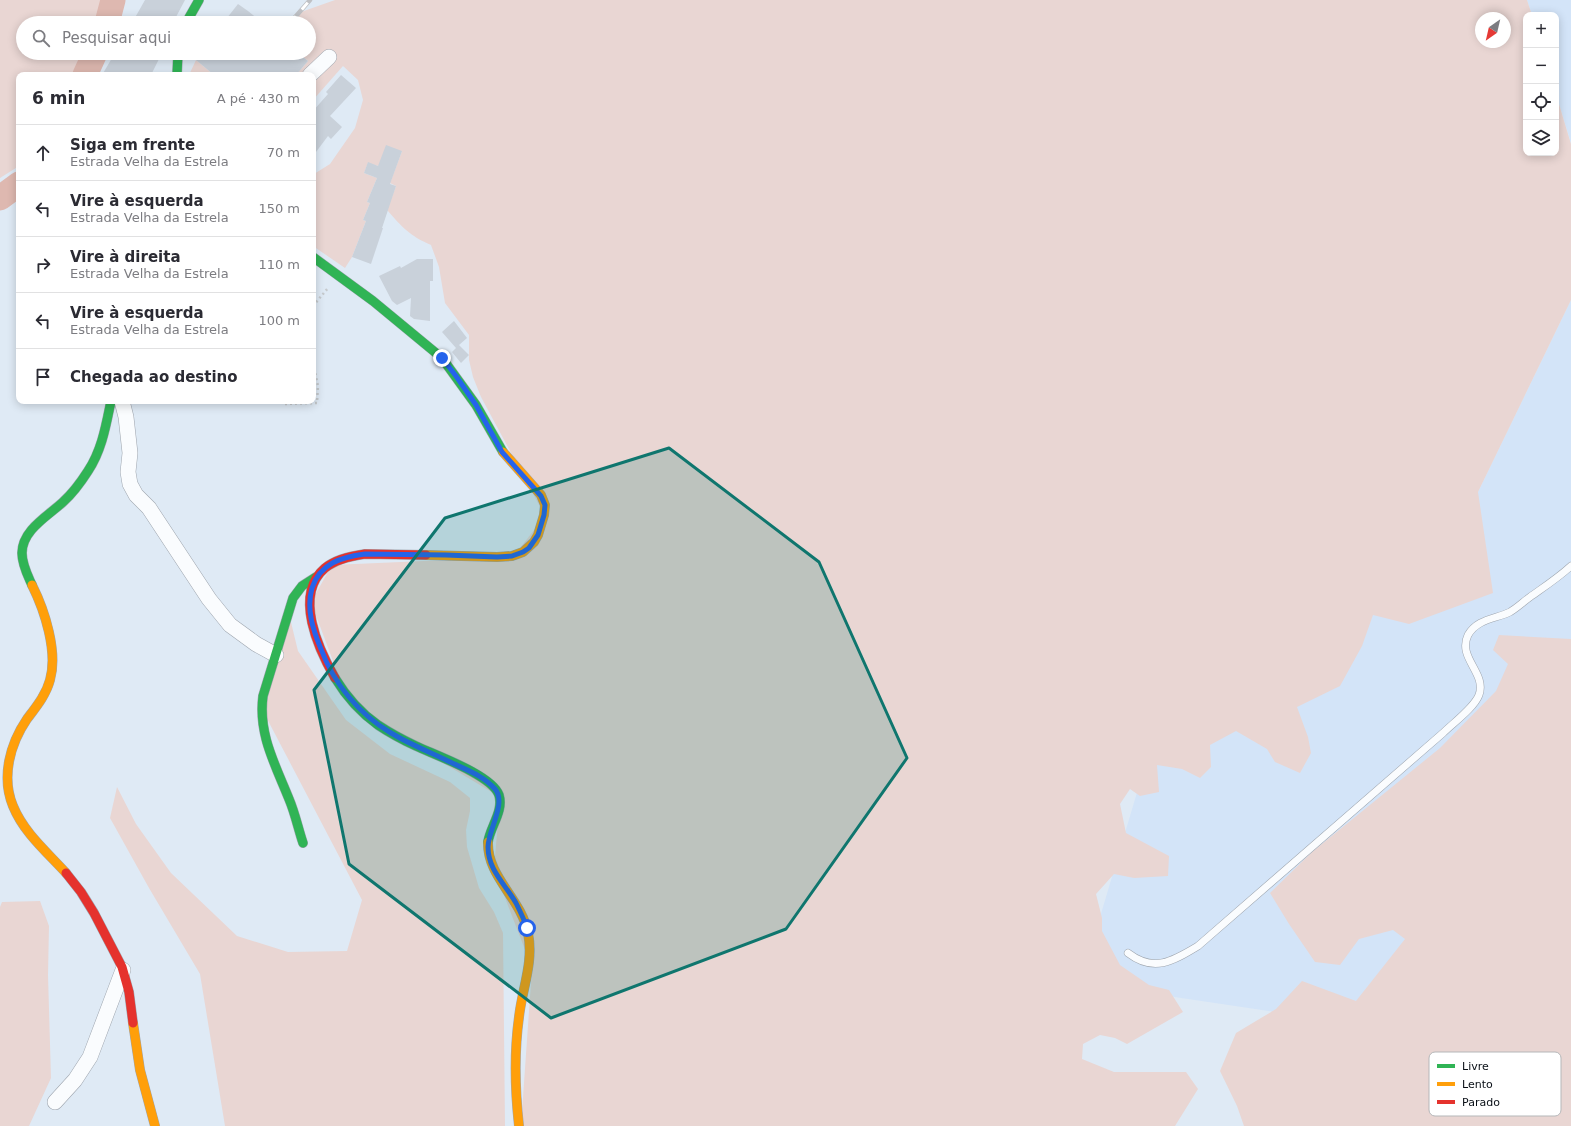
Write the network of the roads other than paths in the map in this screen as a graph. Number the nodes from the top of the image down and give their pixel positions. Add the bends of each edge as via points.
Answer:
1 (199, 0) edge
2 (190, 16) edge
3 (329, 57) dead end
4 (178, 60) edge
5 (177, 72) edge
6 (313, 72) edge
7 (316, 259) edge
8 (110, 404) edge
9 (123, 404) edge
10 (1571, 566) edge
11 (316, 577) junction
12 (276, 656) junction
13 (303, 843) dead end
14 (1128, 953) dead end
15 (123, 970) junction
16 (55, 1102) dead end
17 (155, 1126) edge
18 (519, 1126) edge

1 - 2 main road
3 - 6 street
4 - 5 main road
7 - 11 main road via 373,301 442,358 476,405 502,452 541,496 545,505 534,542 523,552 512,556 365,554 332,564
8 - 15 main road via 96,458 77,486 28,536 23,546 21,555 39,598 48,630 52,668 41,702 14,740 10,754 8,788 19,817 82,894
9 - 12 street via 130,453 128,472 130,484 136,495 149,508 209,599 230,625
10 - 14 lane via 1510,612 1473,628 1465,648 1480,682 1479,695 1443,733 1198,946 1170,962 1147,963
11 - 12 main road via 302,586 293,598
11 - 18 main road via 309,602 316,638 326,664 357,707 392,734 480,776 496,790 499,797 500,804 489,838 489,856 493,869 523,917 531,953 520,1013 515,1061
12 - 13 main road via 263,696 263,730
15 - 16 street via 90,1058
15 - 17 main road via 130,996 138,1061

